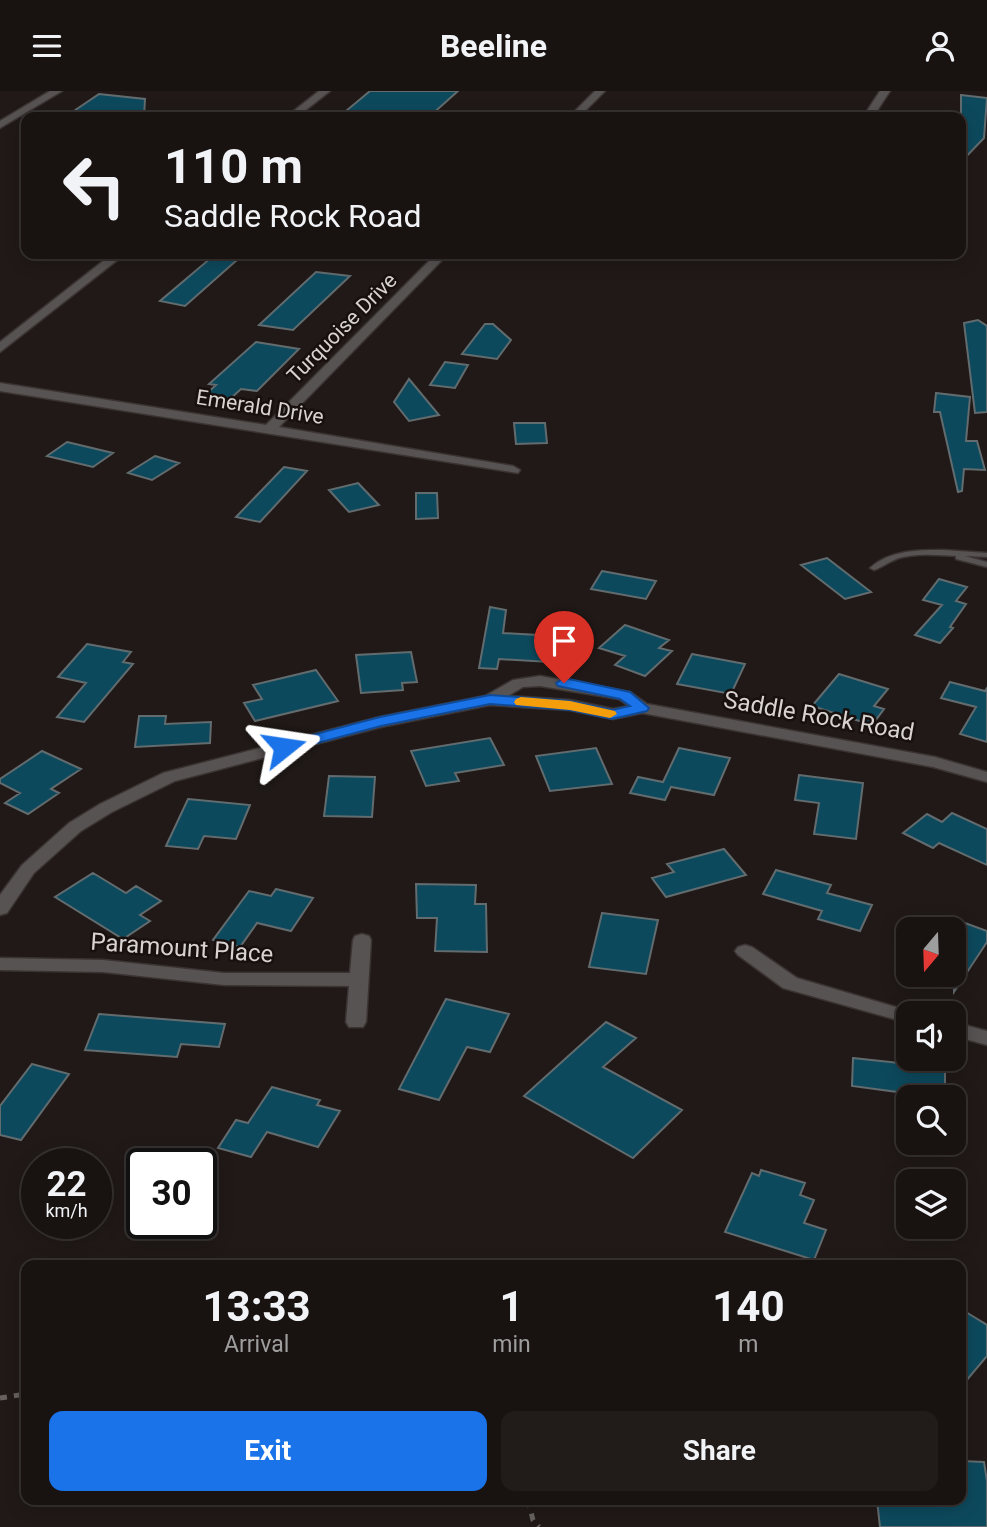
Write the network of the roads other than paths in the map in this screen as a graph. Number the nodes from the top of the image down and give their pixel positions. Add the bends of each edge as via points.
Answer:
1 (57, 91) edge
2 (325, 91) edge
3 (600, 91) edge
4 (885, 91) edge
5 (21, 112) edge
6 (22, 112) edge
7 (298, 112) edge
8 (579, 112) edge
9 (871, 112) edge
10 (0, 125) edge
11 (113, 259) edge
12 (437, 259) edge
13 (0, 348) edge
14 (0, 387) edge
15 (269, 429) junction
16 (513, 470) dead end
17 (952, 554) junction
18 (987, 555) edge
19 (987, 565) edge
20 (874, 568) dead end
21 (987, 777) edge
22 (0, 909) edge
23 (362, 940) dead end
24 (745, 951) dead end
25 (0, 964) edge
26 (360, 980) junction
27 (896, 1013) edge
28 (356, 1022) dead end
29 (966, 1032) edge
30 (987, 1038) edge

1 - 6 street
2 - 7 street
3 - 8 street
4 - 9 street
5 - 10 street
11 - 13 street
12 - 15 street, Turquoise Drive
14 - 15 street, Emerald Drive
15 - 16 street, Emerald Drive
17 - 18 lane
17 - 19 lane
17 - 20 lane via 901,553
21 - 22 street, Saddle Rock Road via 935,762 642,708 612,714 570,705 490,699 380,722 169,777 75,827 27,869
23 - 26 street
24 - 27 street via 790,983
25 - 26 street, Paramount Place via 103,966 225,979
26 - 28 street
29 - 30 street

